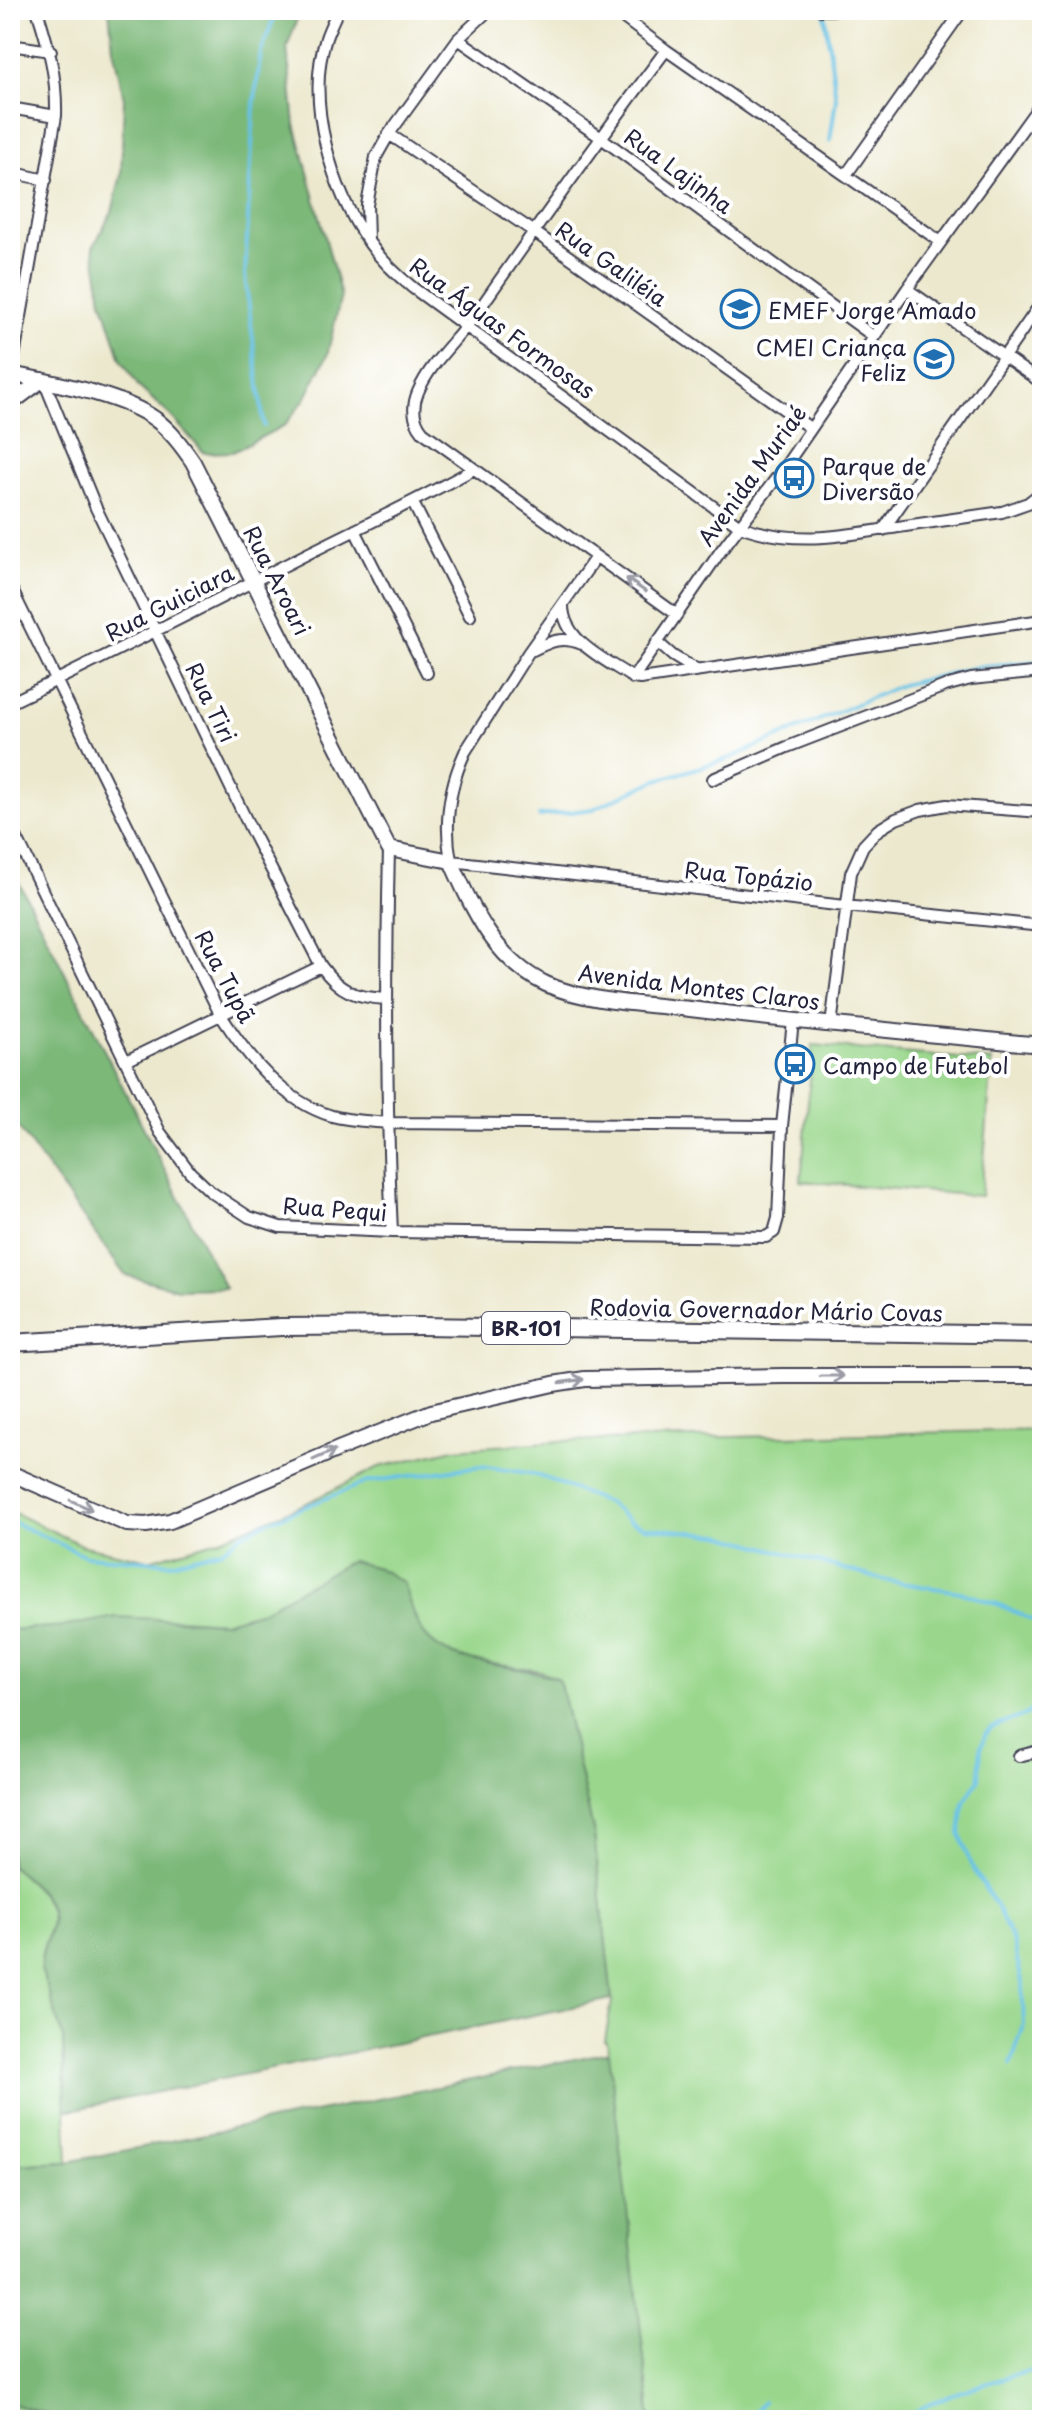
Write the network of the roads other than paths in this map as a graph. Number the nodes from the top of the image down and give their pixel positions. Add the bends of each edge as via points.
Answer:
1 (37, 10) edge
2 (338, 10) edge
3 (489, 10) edge
4 (613, 10) edge
5 (821, 10) edge
6 (833, 10) edge
7 (963, 10) edge
8 (458, 39) junction
9 (10, 45) edge
10 (666, 50) junction
11 (51, 51) junction
12 (1042, 102) edge
13 (10, 108) edge
14 (56, 116) junction
15 (389, 134) junction
16 (600, 137) junction
17 (10, 172) edge
18 (846, 175) junction
19 (46, 180) junction
20 (533, 231) junction
21 (941, 242) junction
22 (368, 243) junction
23 (907, 289) junction
24 (1042, 302) edge
25 (468, 326) junction
26 (873, 336) junction
27 (1003, 356) junction
28 (10, 375) edge
29 (43, 381) junction
30 (1042, 383) edge
31 (10, 404) edge
32 (810, 428) junction
33 (474, 469) junction
34 (1042, 492) edge
35 (413, 503) junction
36 (740, 526) junction
37 (355, 530) junction
38 (883, 530) junction
39 (596, 557) junction
40 (254, 581) junction
41 (10, 586) edge
42 (563, 604) junction
43 (676, 614) junction
44 (470, 616) dead end
45 (1042, 620) edge
46 (156, 632) junction
47 (657, 642) junction
48 (583, 644) junction
49 (528, 653) junction
50 (696, 670) junction
51 (1042, 672) edge
52 (427, 673) dead end
53 (633, 678) junction
54 (56, 680) junction
55 (10, 703) edge
56 (713, 779) dead end
57 (1042, 812) edge
58 (10, 824) edge
59 (389, 849) junction
60 (451, 861) junction
61 (845, 906) junction
62 (1042, 926) edge
63 (321, 966) junction
64 (386, 999) junction
65 (220, 1014) junction
66 (793, 1021) junction
67 (831, 1025) junction
68 (1042, 1045) edge
69 (126, 1061) junction
70 (387, 1123) junction
71 (782, 1126) junction
72 (392, 1232) junction
73 (1042, 1335) edge
74 (10, 1343) edge
75 (1042, 1376) edge
76 (10, 1473) edge
77 (1042, 1750) edge
78 (1019, 1756) dead end

1 - 11 street
2 - 22 street, Rua Águas Formosas via 325,40 319,75 320,117 336,180
3 - 8 street
4 - 10 street
5 - 6 street
7 - 18 street
8 - 15 street
8 - 16 street, Rua Lajinha
9 - 11 street
10 - 16 street
10 - 18 street
11 - 14 street
12 - 21 street, Avenida Muriaé
13 - 14 street
14 - 19 street
15 - 20 street, Rua Galiléia
15 - 22 street via 369,182
16 - 20 street
16 - 26 street, Rua Lajinha
17 - 19 street
18 - 21 street
19 - 28 street
20 - 25 street
20 - 32 street, Rua Galiléia
21 - 23 street, Avenida Muriaé
22 - 25 street, Rua Águas Formosas via 413,288
23 - 26 street, Avenida Muriaé
23 - 27 street
24 - 27 street
25 - 33 street via 417,393 414,416 423,432
25 - 36 street, Rua Águas Formosas
26 - 32 street, Avenida Muriaé
27 - 30 street
27 - 38 street
28 - 29 street, Rua Aroari
29 - 31 street
29 - 40 street, Rua Aroari via 137,408 168,430 193,462
29 - 46 street, Rua Tiri
32 - 36 street, Avenida Muriaé
33 - 35 street, Rua Guiciara
33 - 39 street
34 - 38 street via 1016,509
35 - 37 street, Rua Guiciara
35 - 44 street
36 - 38 street via 806,539
36 - 43 street, Avenida Muriaé
37 - 40 street, Rua Guiciara
37 - 52 street
39 - 42 street, Avenida Montes Claros
43 -> 39 street
40 - 46 street, Rua Guiciara
40 - 59 street, Rua Aroari
41 - 54 street, Rua Tupã
42 - 48 street via 564,620
42 - 49 street, Avenida Montes Claros
43 - 47 street, Avenida Muriaé
45 - 50 street
46 - 54 street, Rua Guiciara
46 - 63 street, Rua Tiri
47 - 50 street
47 - 53 street, Avenida Muriaé
48 - 49 street via 556,639
48 - 53 street
49 - 60 street, Avenida Montes Claros via 457,769 448,820
50 - 53 street
51 - 56 street via 945,686
54 - 55 street, Rua Guiciara
54 - 65 street, Rua Tupã
57 - 61 street via 947,805 896,819 863,846
58 - 69 street, Rua Pequi
59 - 60 street
59 - 64 street
60 - 61 street, Rua Topázio
60 - 66 street, Avenida Montes Claros via 488,934 546,984 589,996
61 - 62 street, Rua Topázio
61 - 67 street
63 - 64 street, Rua Tiri via 347,991
63 - 65 street
64 - 70 street
65 - 69 street
65 - 70 street, Rua Tupã via 253,1060 298,1100 332,1116
66 - 67 street, Avenida Montes Claros
66 - 71 street
67 - 68 street, Avenida Montes Claros
69 - 72 street, Rua Pequi via 167,1142 190,1172 230,1205 280,1227
70 - 71 street, Rua Tupã
70 - 72 street
71 - 72 street, Rua Pequi via 778,1218 774,1232 766,1237
73 - 74 main road, Rodovia Governador Mário Covas / BR-101 via 281,1327
76 -> 75 street via 127,1524 146,1525 170,1521 431,1412 553,1384 585,1379
77 - 78 street

